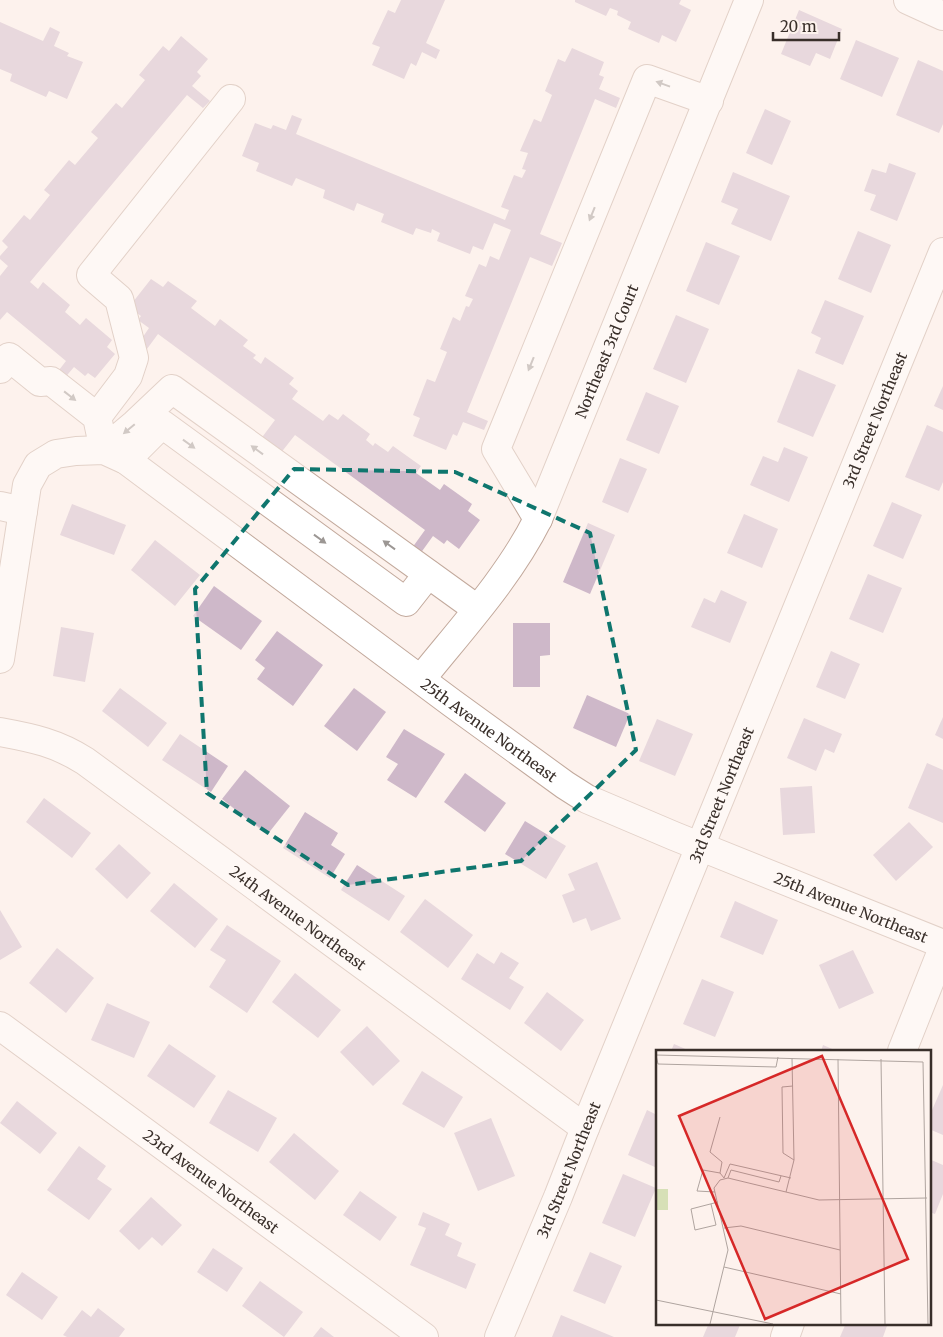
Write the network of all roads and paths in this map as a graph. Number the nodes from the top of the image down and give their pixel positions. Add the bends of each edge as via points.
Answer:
1 (749, 0) edge
2 (908, 0) edge
3 (943, 16) edge
4 (231, 100) dead end
5 (709, 101) junction
6 (943, 252) edge
7 (0, 369) edge
8 (97, 417) junction
9 (115, 455) junction
10 (11, 508) edge
11 (538, 518) junction
12 (7, 568) edge
13 (428, 574) junction
14 (4, 609) edge
15 (477, 609) junction
16 (0, 660) edge
17 (421, 679) junction
18 (0, 732) edge
19 (700, 846) junction
20 (943, 944) edge
21 (943, 948) edge
22 (0, 1026) edge
23 (902, 1050) edge
24 (585, 1128) junction
25 (790, 1324) edge
26 (424, 1337) edge
27 (499, 1337) edge
28 (785, 1337) edge

1 - 5 street, Northeast 3rd Court
2 - 3 street
4 - 8 street via 91,275 119,300 134,358 128,376
5 - 11 street, Northeast 3rd Court
5 -> 11 street via 648,79 496,448
6 - 19 street, 3rd Street Northeast
7 -> 8 street via 10,357 40,382 51,381
8 - 9 street
9 - 10 street via 76,451 56,454 38,465
9 -> 13 street via 162,424 406,602
13 -> 9 street via 172,389 135,424
9 - 17 street, 25th Avenue Northeast
10 - 12 street
11 - 15 street, Northeast 3rd Court
12 - 14 street
13 - 15 street
14 - 16 street
15 - 17 street, Northeast 3rd Court
17 - 19 street, 25th Avenue Northeast via 564,785 609,809
18 - 24 street, 24th Avenue Northeast via 45,741 85,761
19 - 20 street, 25th Avenue Northeast
19 - 24 street, 3rd Street Northeast
21 - 23 street
22 - 26 street, 23rd Avenue Northeast
24 - 27 street, 3rd Street Northeast
25 - 28 street

